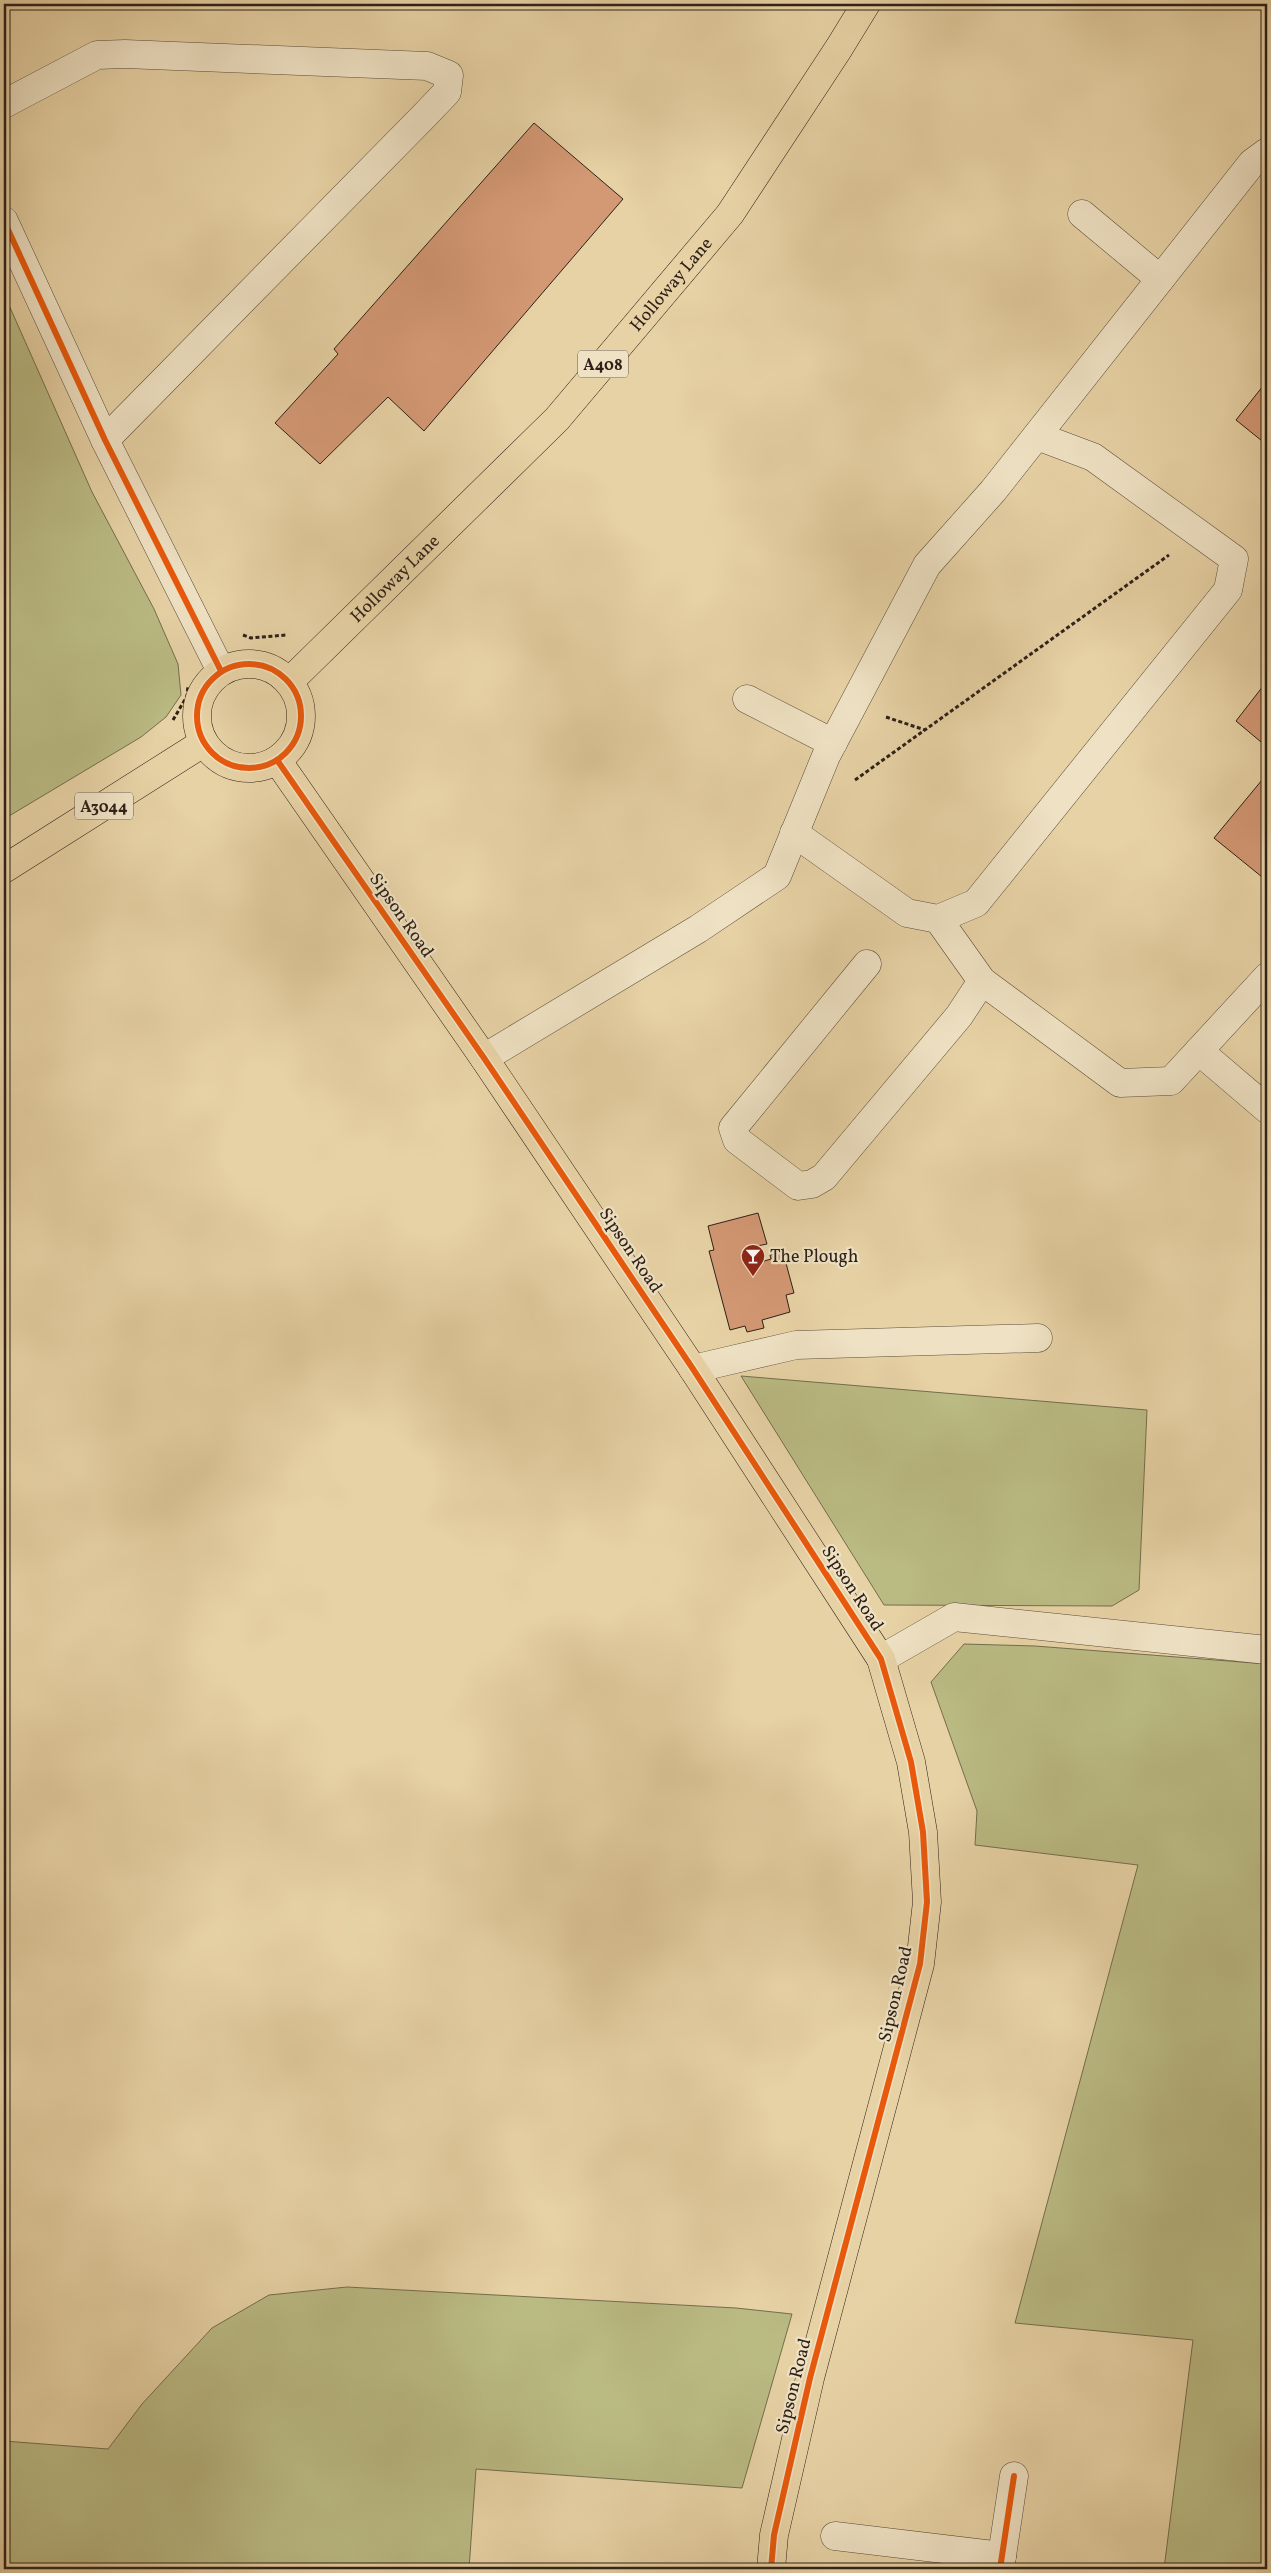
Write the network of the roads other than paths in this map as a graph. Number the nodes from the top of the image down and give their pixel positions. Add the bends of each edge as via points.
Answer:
1 (866, 4) edge
2 (4, 104) edge
3 (1267, 152) edge
4 (1082, 214) dead end
5 (4, 221) edge
6 (1160, 279) junction
7 (1037, 436) junction
8 (105, 440) junction
9 (221, 671) junction
10 (289, 682) junction
11 (747, 699) dead end
12 (203, 743) junction
13 (833, 743) junction
14 (276, 760) junction
15 (794, 833) junction
16 (4, 869) edge
17 (938, 919) junction
18 (867, 964) dead end
19 (1267, 978) edge
20 (982, 981) junction
21 (1199, 1051) junction
22 (484, 1058) junction
23 (1267, 1108) edge
24 (1038, 1338) dead end
25 (693, 1369) junction
26 (1267, 1650) edge
27 (881, 1659) junction
28 (1014, 2476) dead end
29 (835, 2536) dead end
30 (1001, 2563) edge
31 (771, 2569) edge

1 - 10 main road, Holloway Lane / A408 via 730,214 557,419
2 - 8 street via 97,55 427,66 449,75 447,92
3 - 6 street via 1252,163
4 - 6 street
5 - 8 street
6 - 7 street
7 - 13 street via 927,565
7 - 17 street via 1093,457 1234,559 1228,590 976,903
8 - 9 street
9 - 10 main road via 250,663 278,672
9 - 12 main road via 209,681 196,711 197,728
10 - 14 main road via 298,698 300,724 290,748
11 - 13 street
12 - 14 main road via 214,756 237,766 261,767
12 - 16 main road, A3044
13 - 15 street
14 - 22 main road, Sipson Road
15 - 17 street via 907,913
15 - 22 street via 777,876 698,929
17 - 20 street
18 - 20 street via 733,1128 737,1140 798,1186 812,1184 824,1177 960,1016
19 - 21 street
20 - 21 street via 1120,1083 1171,1082
21 - 23 street
22 - 25 main road, Sipson Road
24 - 25 street via 796,1345
25 - 27 main road, Sipson Road
26 - 27 street via 954,1617
27 - 31 main road, Sipson Road via 912,1762 923,1832 927,1902 920,1964 810,2378 774,2535
28 - 30 street
29 - 30 street

